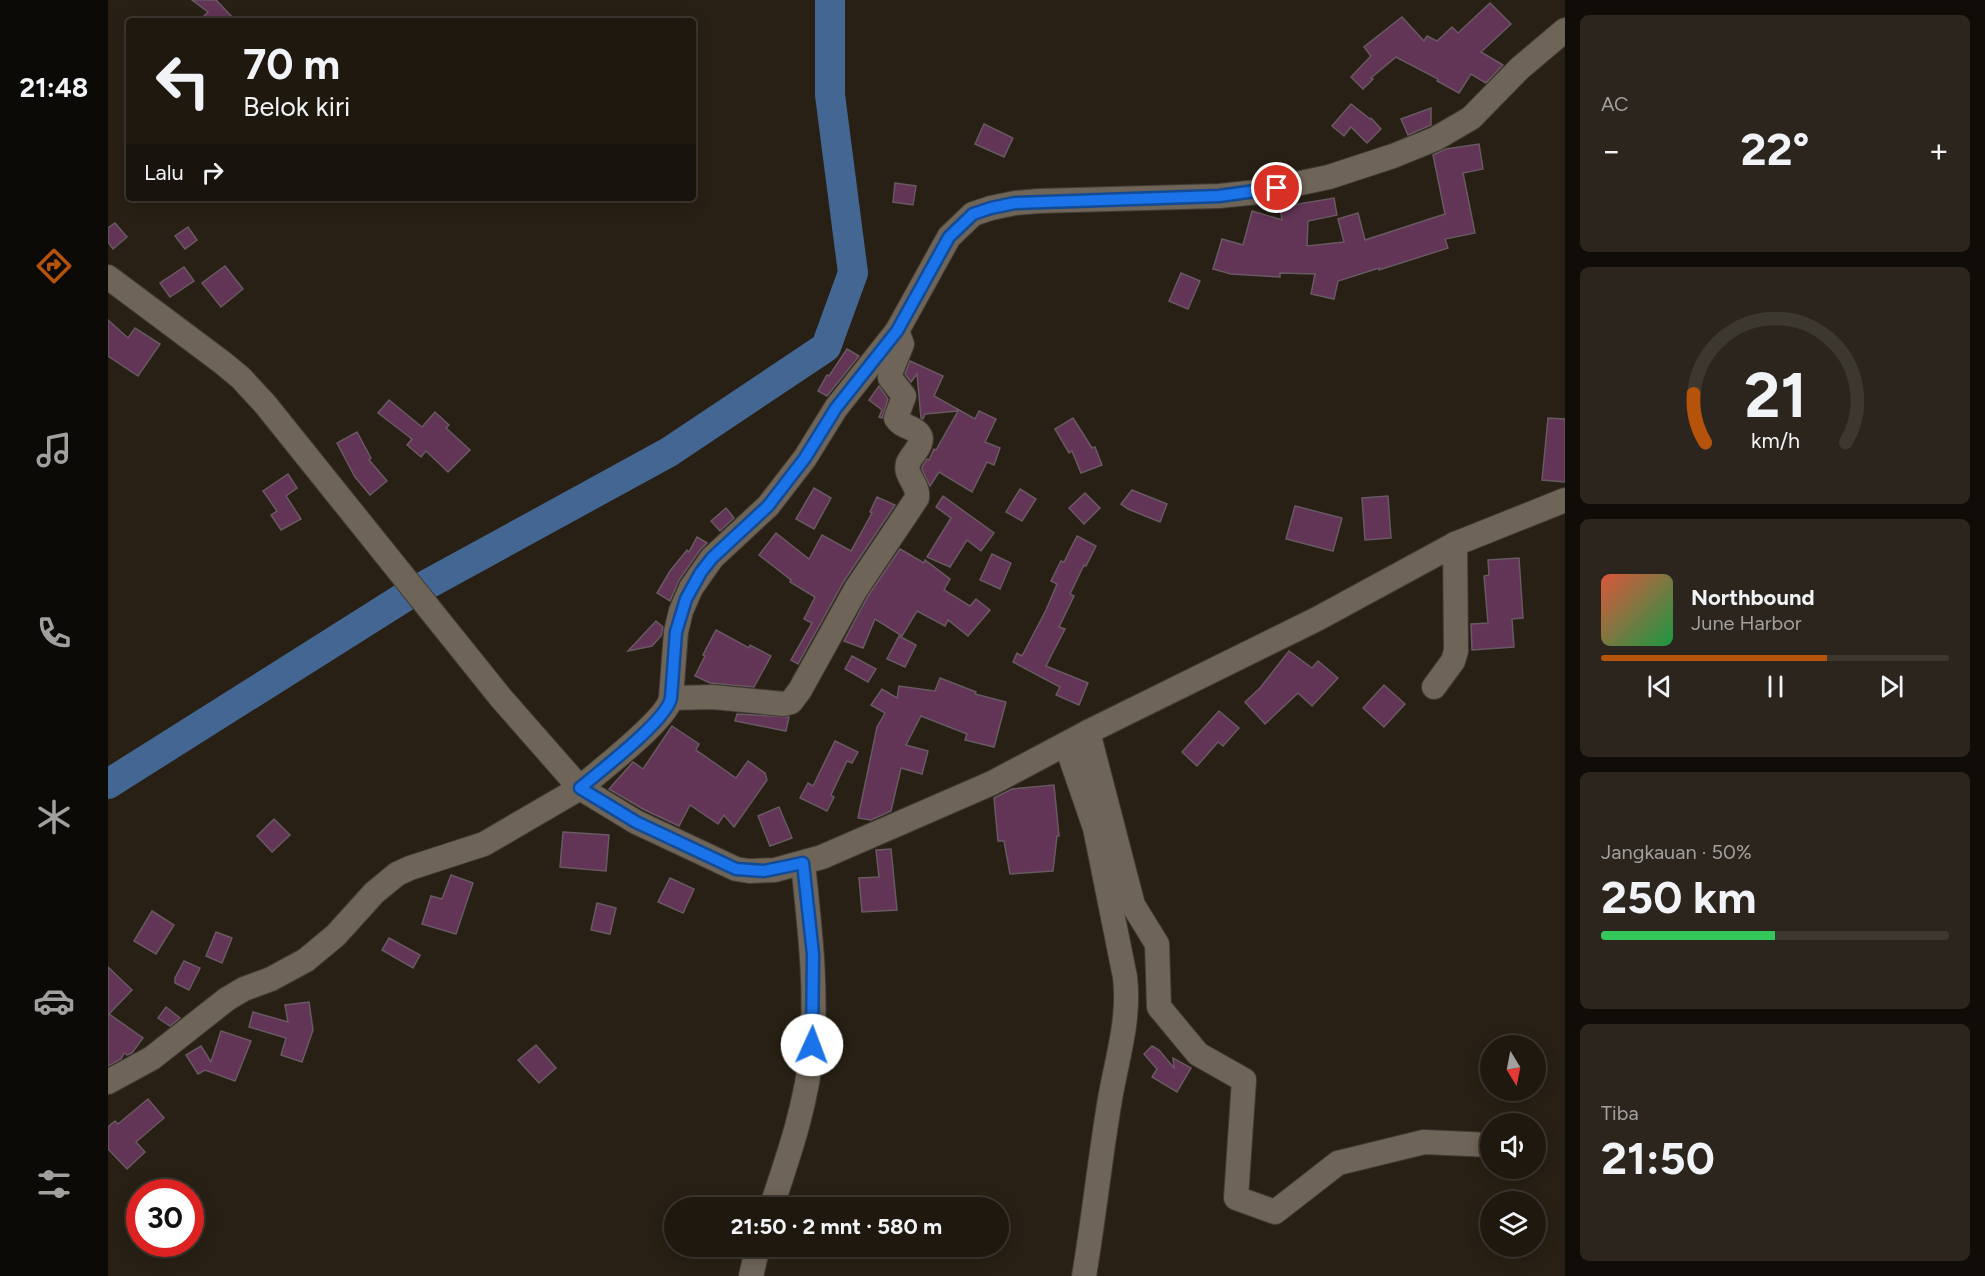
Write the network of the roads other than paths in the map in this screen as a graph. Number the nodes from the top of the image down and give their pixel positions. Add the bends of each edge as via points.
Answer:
1 (1565, 30) edge
2 (108, 277) edge
3 (897, 331) junction
4 (1565, 500) edge
5 (1455, 544) junction
6 (1434, 687) dead end
7 (671, 698) junction
8 (1088, 732) junction
9 (1066, 744) junction
10 (580, 788) junction
11 (803, 863) junction
12 (108, 1082) edge
13 (1480, 1145) edge
14 (774, 1197) edge
15 (755, 1257) edge
16 (751, 1276) edge
17 (1084, 1276) edge

1 - 3 street via 1520,68 1471,118 1435,139 1329,177 1258,192 1039,201 973,214 949,237
2 - 10 street via 240,378 281,423 501,699
3 - 7 street via 836,408 805,458 768,506 712,558 696,580 676,632
3 - 7 street via 902,344 890,378 904,396 896,415 898,421 920,437 908,464 917,498 856,589 800,690 784,704 713,697
4 - 5 street
5 - 6 street via 1456,651
5 - 8 street via 1317,620
7 - 10 street via 659,717
8 - 9 street
8 - 13 street via 1133,905 1157,944 1159,1007 1198,1054 1244,1080 1236,1198 1275,1212 1338,1163 1424,1142
9 - 11 street via 992,783
9 - 17 street via 1095,828 1127,996
10 - 11 street via 636,822 736,869 764,871
10 - 12 street via 484,844 397,874 306,960 244,989 152,1058
11 - 14 street via 813,954 812,1045 798,1123
15 - 16 street

